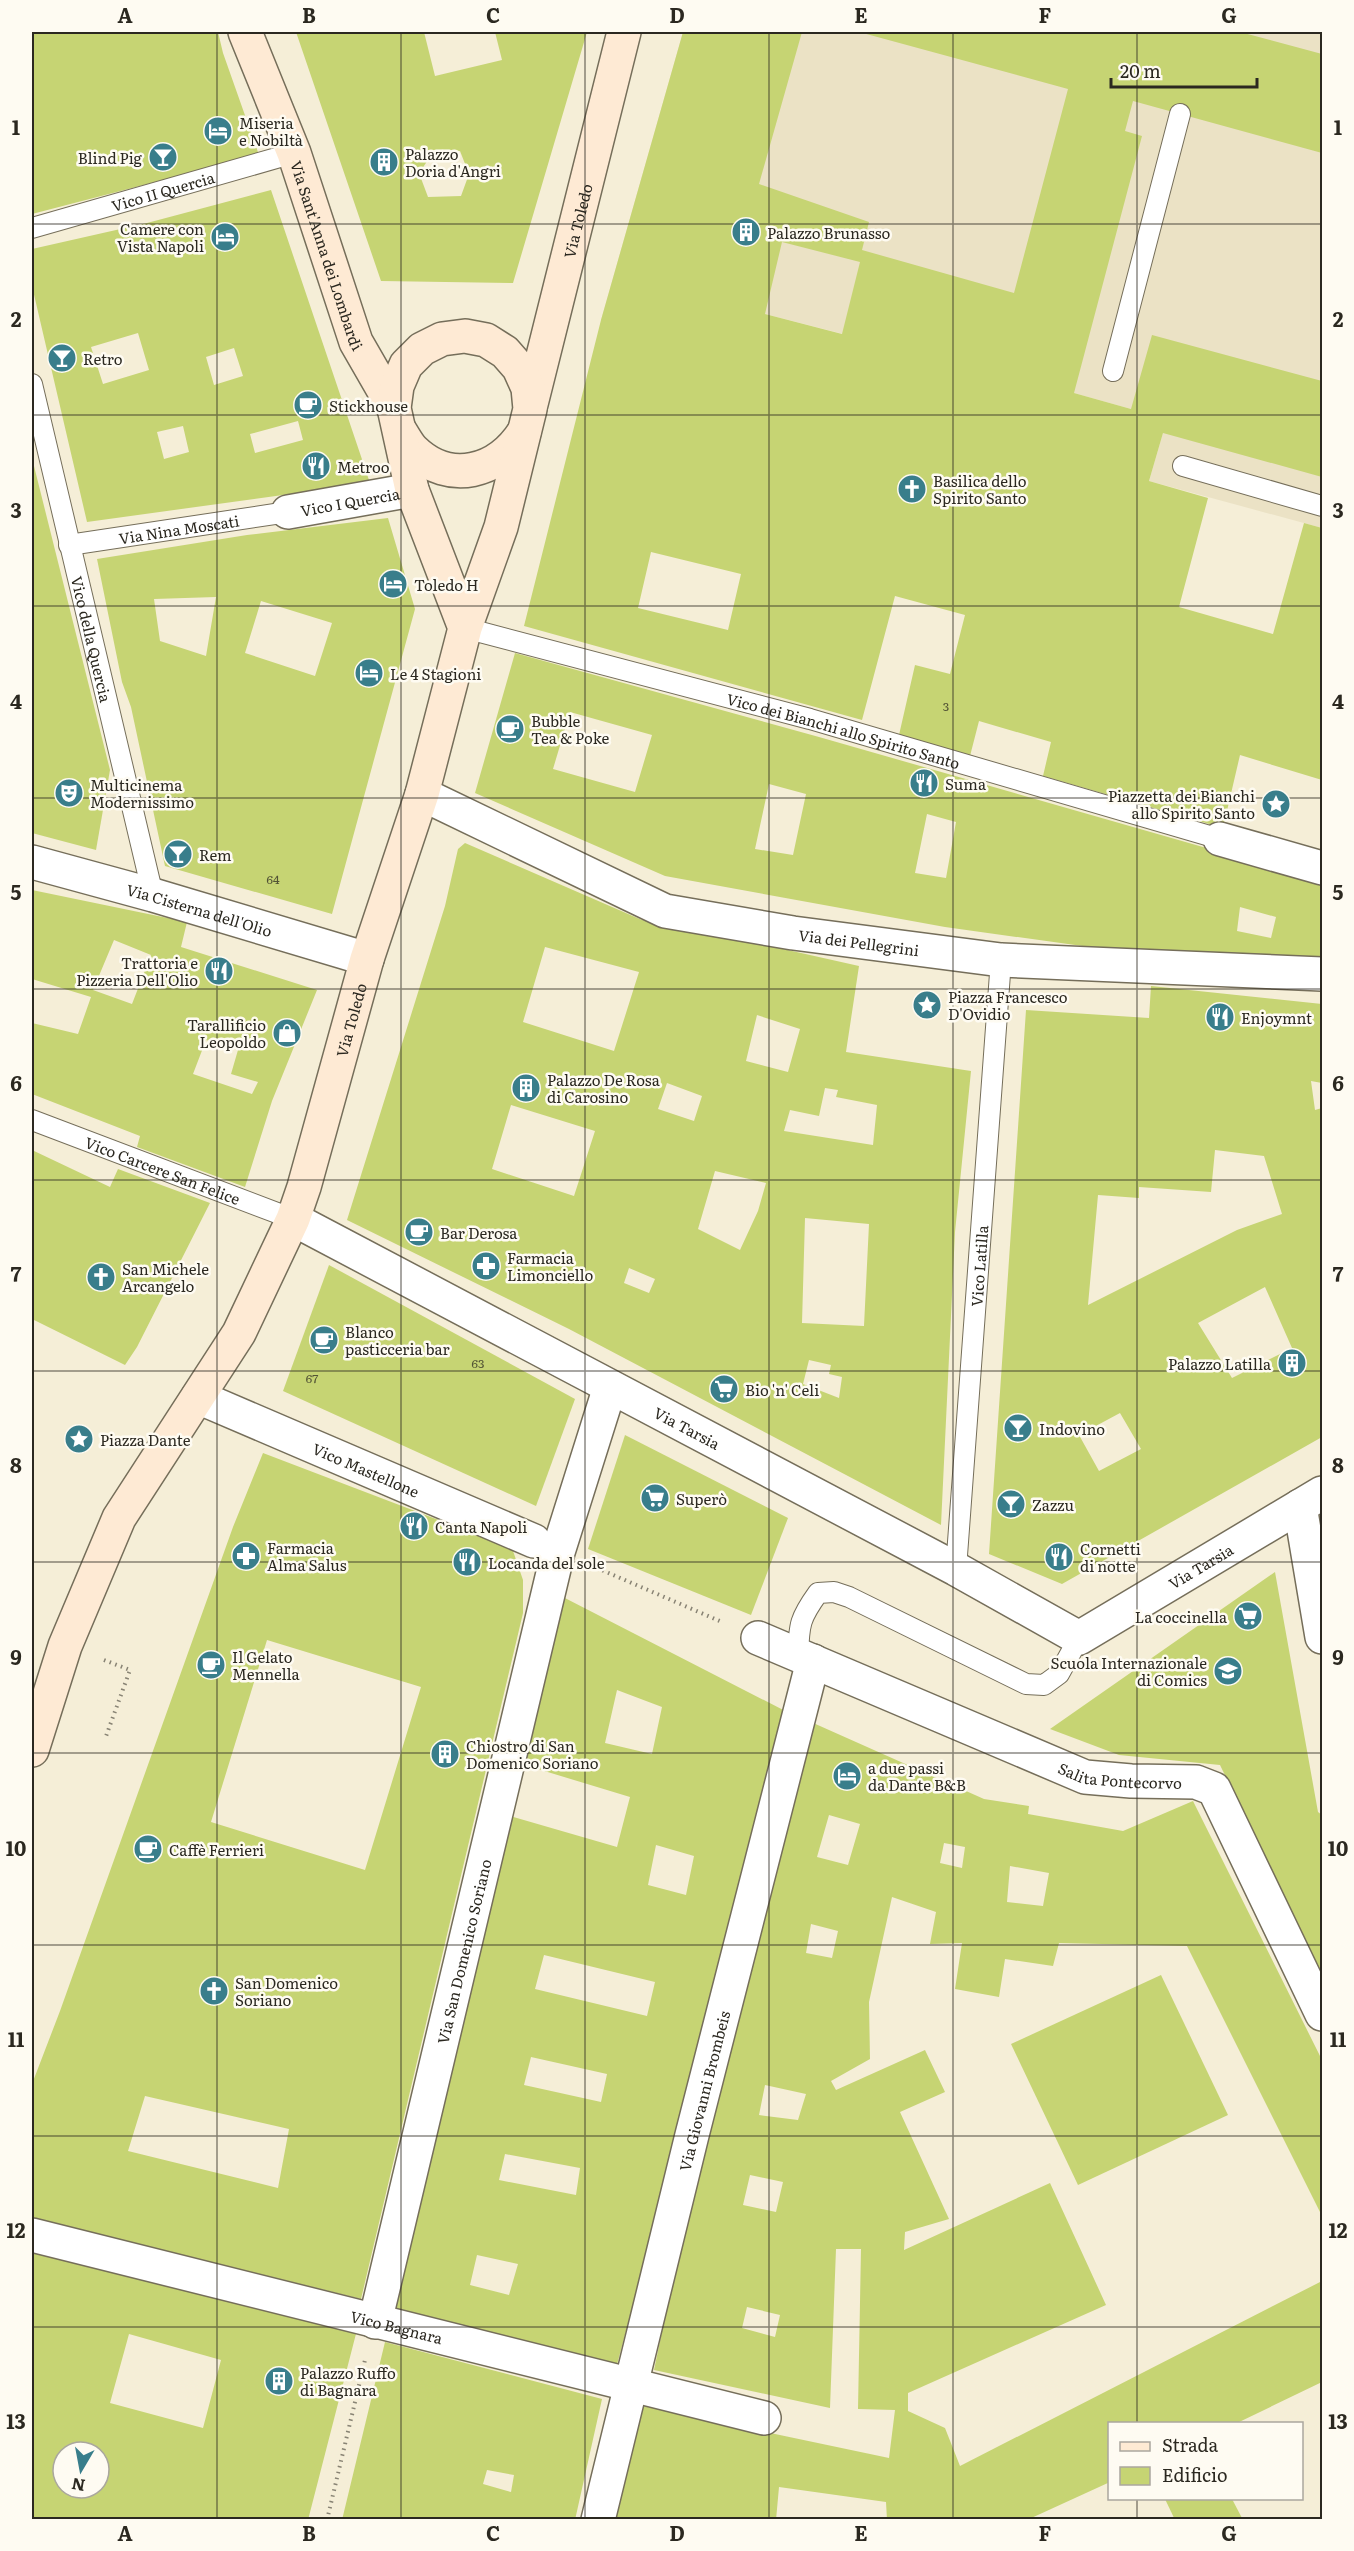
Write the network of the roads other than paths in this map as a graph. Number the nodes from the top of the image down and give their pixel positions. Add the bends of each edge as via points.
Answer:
1 (244, 32) edge
2 (624, 32) edge
3 (1180, 114) dead end
4 (294, 153) junction
5 (32, 228) edge
6 (1113, 371) dead end
7 (32, 384) edge
8 (397, 419) junction
9 (527, 420) junction
10 (1183, 466) dead end
11 (412, 490) junction
12 (1323, 506) edge
13 (288, 512) joint
14 (69, 545) junction
15 (465, 628) junction
16 (422, 794) junction
17 (1220, 838) joint
18 (32, 862) edge
19 (1323, 868) edge
20 (153, 895) junction
21 (367, 959) junction
22 (1001, 960) junction
23 (1323, 974) edge
24 (32, 1120) edge
25 (293, 1219) junction
26 (610, 1387) junction
27 (198, 1397) junction
28 (1311, 1500) edge
29 (534, 1542) dead end
30 (956, 1569) junction
31 (1323, 1637) edge
32 (758, 1638) road end
33 (1079, 1638) junction
34 (806, 1658) junction
35 (32, 1750) edge
36 (1323, 2014) edge
37 (32, 2235) edge
38 (375, 2322) junction
39 (631, 2387) junction
40 (764, 2418) dead end
41 (598, 2520) edge

1 - 4 main road, Via Sant'Anna dei Lombardi
2 - 9 main road, Via Toledo
3 - 6 lane
4 - 5 lane, Vico II Quercia
4 - 8 main road, Via Sant'Anna dei Lombardi via 356,342
7 - 14 lane, Vico della Quercia
8 - 9 main road via 412,449 430,463 452,470 475,470 495,462 513,449
8 - 9 main road via 397,386 406,365 422,349 442,339 465,336 486,340 506,351 519,368 528,388
8 - 11 main road
9 - 15 main road, Via Toledo via 501,527
10 - 12 lane
11 - 13 street, Vico I Quercia
11 - 15 main road
13 - 14 lane, Via Nina Moscati
14 - 20 lane, Vico della Quercia
15 - 16 main road, Via Toledo
15 - 17 lane, Vico dei Bianchi allo Spirito Santo via 810,719
16 - 21 main road, Via Toledo
16 - 22 street, Via dei Pellegrini via 665,911 793,933
17 - 19 street
18 - 20 street, Via Cisterna dell'Olio
20 - 21 street, Via Cisterna dell'Olio
21 - 25 main road, Via Toledo
22 - 23 street, Via dei Pellegrini
22 - 30 lane, Vico Latilla
24 - 25 lane, Vico Carcere San Felice
25 - 26 street, Via Tarsia
25 - 27 main road, Via Toledo via 239,1333
26 - 30 street, Via Tarsia
26 - 38 street, Via San Domenico Soriano via 558,1551
27 - 29 street, Vico Mastellone
27 - 35 main road via 119,1518 65,1646
28 - 31 street
28 - 33 street, Via Tarsia
30 - 33 street, Via Tarsia
32 - 34 street
33 - 34 lane via 1059,1674 1044,1685 1026,1684 834,1592 818,1593 803,1614 798,1630
34 - 36 street, Salita Pontecorvo via 1085,1777 1196,1782 1214,1789
34 - 39 street, Via Giovanni Brombeis
37 - 38 street, Vico Bagnara
38 - 39 street, Vico Bagnara
39 - 40 street, Vico Bagnara
39 - 41 street, Via Giovanni Brombeis

